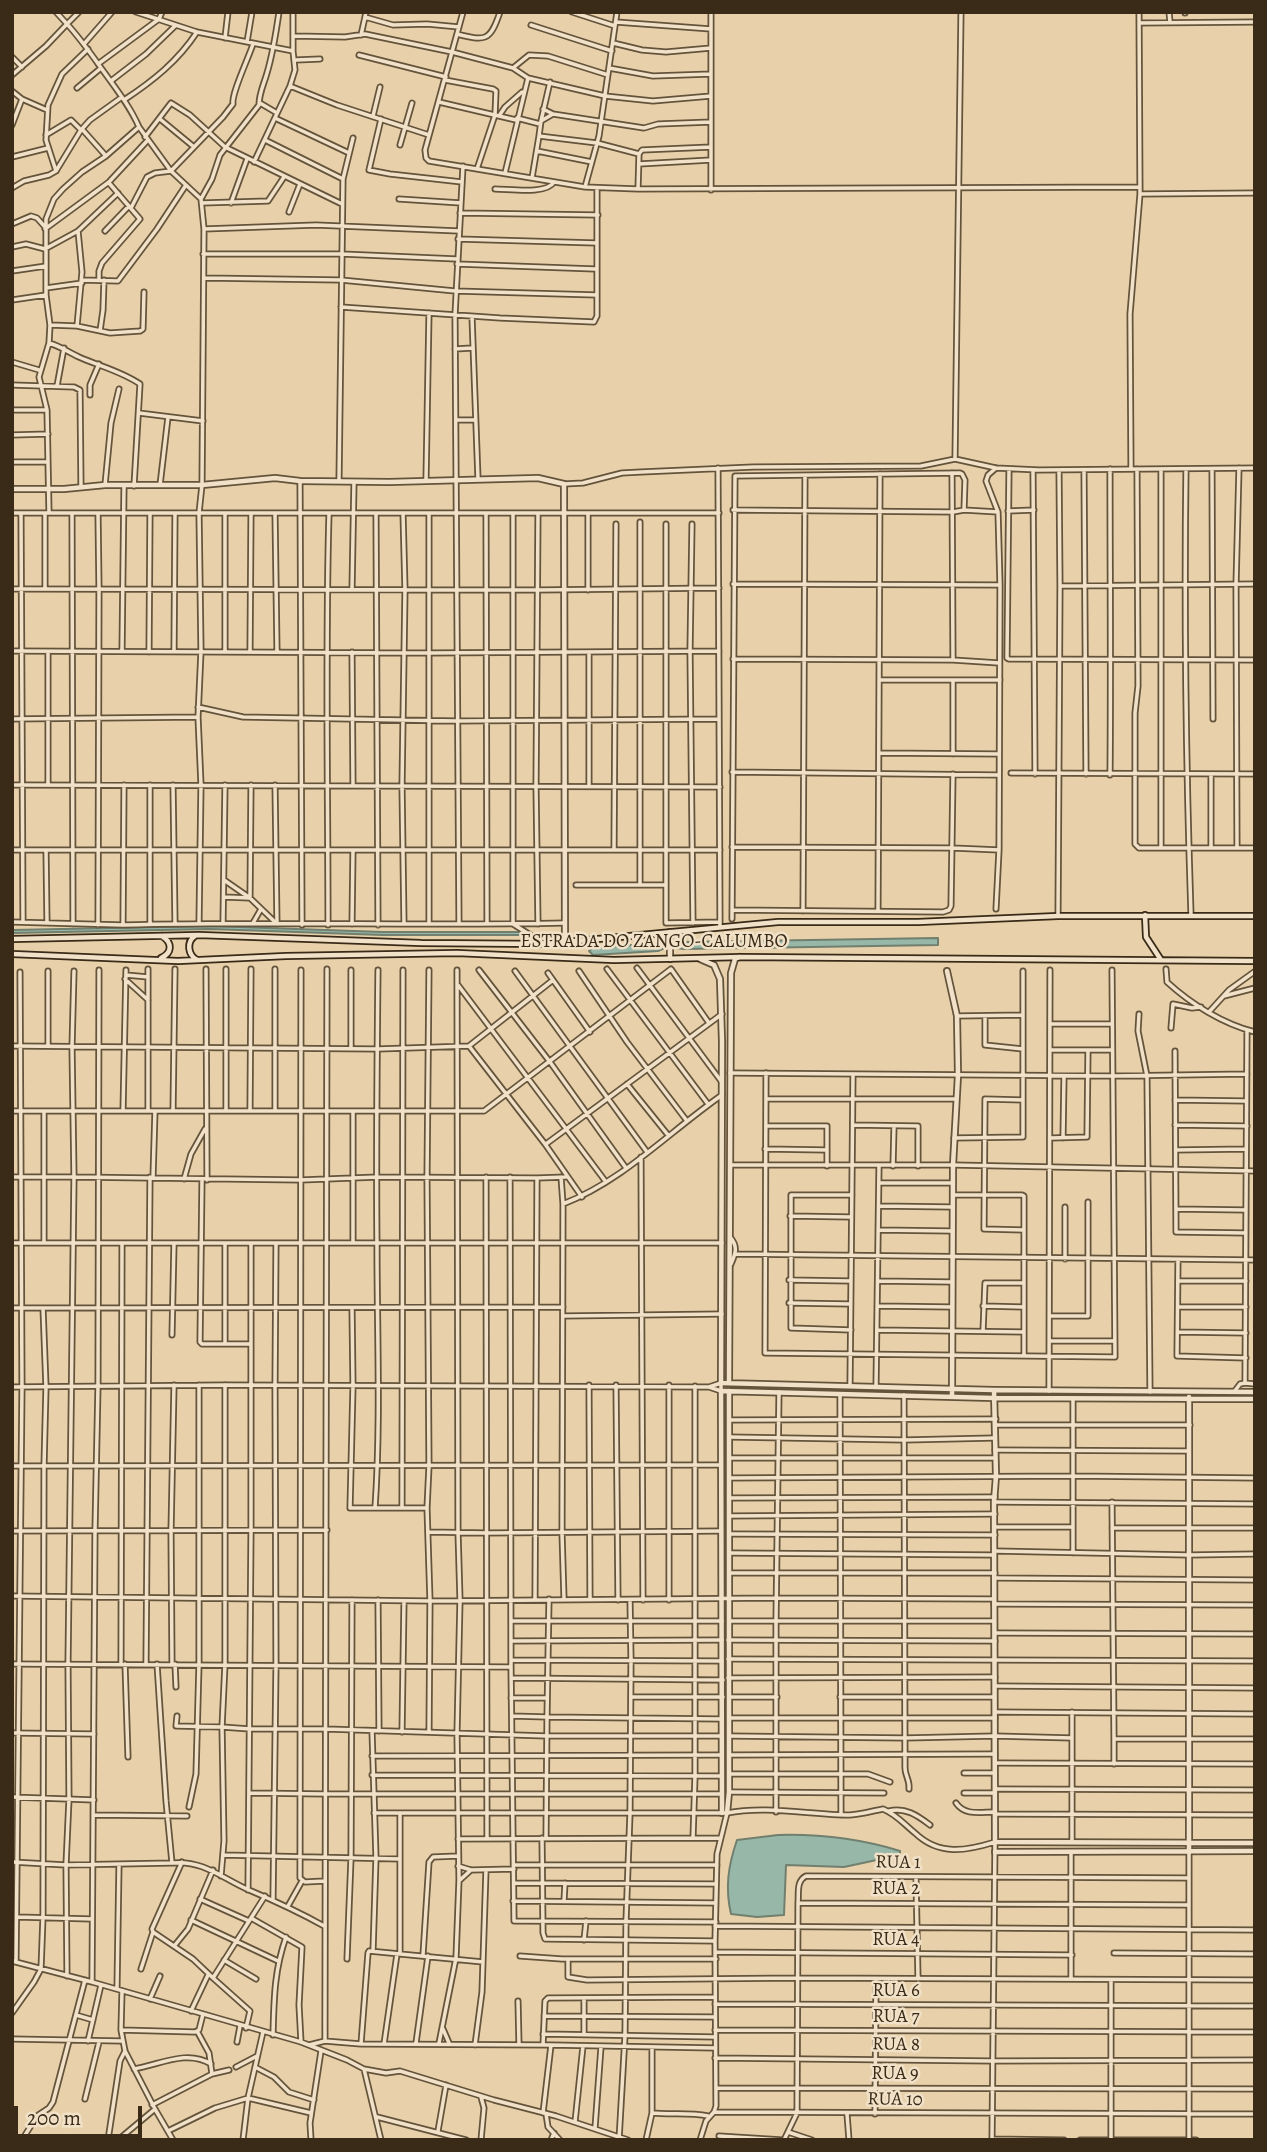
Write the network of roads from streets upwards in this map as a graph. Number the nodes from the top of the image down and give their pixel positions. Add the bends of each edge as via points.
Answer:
1 (56, 12) edge
2 (79, 12) edge
3 (112, 12) edge
4 (136, 12) edge
5 (162, 12) edge
6 (229, 12) edge
7 (252, 12) edge
8 (279, 12) edge
9 (293, 12) edge
10 (463, 12) edge
11 (500, 12) edge
12 (572, 12) edge
13 (617, 12) edge
14 (711, 12) edge
15 (961, 12) edge
16 (1139, 12) edge
17 (1169, 12) edge
18 (366, 15) edge
19 (159, 19) junction
20 (1255, 22) edge
21 (1139, 23) junction
22 (1170, 23) junction
23 (67, 24) junction
24 (615, 24) junction
25 (176, 25) junction
26 (531, 25) dead end
27 (459, 27) junction
28 (710, 29) junction
29 (197, 32) junction
30 (361, 34) junction
31 (457, 34) junction
32 (294, 36) junction
33 (225, 38) junction
34 (247, 43) junction
35 (613, 43) junction
36 (84, 44) junction
37 (253, 44) junction
38 (274, 48) junction
39 (711, 48) junction
40 (88, 49) junction
41 (293, 51) junction
42 (612, 51) junction
43 (452, 52) junction
44 (359, 55) dead end
45 (12, 57) edge
46 (296, 60) junction
47 (320, 60) dead end
48 (100, 66) junction
49 (22, 67) junction
50 (513, 68) junction
51 (609, 68) junction
52 (711, 74) junction
53 (12, 75) edge
54 (608, 75) junction
55 (445, 78) junction
56 (528, 78) junction
57 (111, 81) junction
58 (550, 82) junction
59 (290, 86) junction
60 (380, 87) dead end
61 (77, 88) dead end
62 (12, 91) edge
63 (524, 91) junction
64 (605, 96) junction
65 (711, 96) junction
66 (123, 98) junction
67 (22, 99) junction
68 (439, 102) junction
69 (260, 103) junction
70 (412, 103) dead end
71 (543, 109) junction
72 (47, 110) junction
73 (553, 114) junction
74 (276, 115) junction
75 (497, 115) junction
76 (373, 116) junction
77 (160, 119) junction
78 (381, 119) junction
79 (516, 119) junction
80 (711, 121) junction
81 (601, 122) junction
82 (541, 123) junction
83 (12, 125) edge
84 (139, 127) junction
85 (405, 127) junction
86 (82, 129) junction
87 (209, 132) junction
88 (46, 135) junction
89 (429, 135) junction
90 (540, 136) junction
91 (352, 138) dead end
92 (146, 139) junction
93 (265, 140) junction
94 (597, 143) junction
95 (400, 145) dead end
96 (194, 147) junction
97 (225, 147) junction
98 (711, 147) junction
99 (48, 148) junction
100 (537, 151) junction
101 (349, 153) junction
102 (639, 154) junction
103 (106, 156) junction
104 (12, 157) edge
105 (247, 159) junction
106 (711, 160) junction
107 (254, 162) junction
108 (593, 162) junction
109 (639, 164) junction
110 (463, 166) junction
111 (477, 169) junction
112 (56, 171) junction
113 (171, 171) junction
114 (505, 173) junction
115 (284, 177) junction
116 (532, 178) junction
117 (343, 179) junction
118 (554, 181) junction
119 (108, 182) junction
120 (462, 182) junction
121 (300, 184) junction
122 (186, 186) junction
123 (585, 187) junction
124 (1140, 187) junction
125 (12, 188) edge
126 (597, 188) junction
127 (495, 189) dead end
128 (638, 189) junction
129 (959, 189) junction
130 (711, 190) junction
131 (1255, 193) edge
132 (118, 194) junction
133 (1140, 194) junction
134 (400, 199) dead end
135 (202, 201) junction
136 (231, 203) junction
137 (461, 203) junction
138 (342, 204) junction
139 (130, 207) junction
140 (289, 212) dead end
141 (460, 213) junction
142 (598, 215) junction
143 (12, 224) edge
144 (343, 227) junction
145 (45, 228) junction
146 (204, 229) junction
147 (78, 231) junction
148 (105, 231) dead end
149 (459, 231) junction
150 (458, 239) junction
151 (597, 243) junction
152 (12, 247) edge
153 (45, 249) junction
154 (204, 254) junction
155 (342, 254) junction
156 (457, 261) junction
157 (46, 266) junction
158 (596, 269) junction
159 (12, 271) edge
160 (203, 278) junction
161 (102, 280) junction
162 (341, 280) junction
163 (82, 282) junction
164 (46, 288) junction
165 (455, 291) junction
166 (144, 292) dead end
167 (46, 295) junction
168 (597, 295) junction
169 (12, 300) edge
170 (341, 307) junction
171 (429, 313) junction
172 (455, 315) junction
173 (472, 316) junction
174 (50, 325) junction
175 (77, 326) junction
176 (100, 331) junction
177 (49, 343) junction
178 (64, 348) junction
179 (472, 348) junction
180 (455, 349) junction
181 (12, 362) edge
182 (99, 364) junction
183 (40, 370) junction
184 (12, 385) edge
185 (40, 386) junction
186 (57, 386) junction
187 (119, 389) dead end
188 (90, 395) dead end
189 (12, 410) edge
190 (47, 410) junction
191 (139, 413) junction
192 (168, 417) junction
193 (456, 420) junction
194 (475, 420) junction
195 (203, 421) junction
196 (12, 435) edge
197 (48, 435) junction
198 (955, 459) junction
199 (12, 462) edge
200 (48, 462) junction
201 (718, 468) junction
202 (996, 468) junction
203 (1212, 468) junction
204 (1239, 468) junction
205 (1255, 468) edge
206 (1009, 469) junction
207 (1110, 469) junction
208 (1134, 469) junction
209 (1161, 469) junction
210 (1186, 469) junction
211 (1034, 470) junction
212 (1059, 470) junction
213 (1084, 470) junction
214 (952, 473) junction
215 (880, 474) junction
216 (805, 475) junction
217 (478, 479) junction
218 (339, 480) junction
219 (426, 480) junction
220 (456, 480) junction
221 (300, 481) junction
222 (354, 482) junction
223 (564, 484) junction
224 (105, 485) junction
225 (134, 485) junction
226 (160, 485) junction
227 (202, 485) junction
228 (124, 486) junction
229 (80, 487) junction
230 (12, 489) edge
231 (48, 489) junction
232 (733, 510) junction
233 (964, 510) junction
234 (1034, 510) junction
235 (806, 511) junction
236 (880, 511) junction
237 (1008, 511) junction
238 (353, 512) junction
239 (429, 512) junction
240 (538, 512) junction
241 (953, 512) junction
242 (998, 512) junction
243 (12, 513) edge
244 (21, 513) junction
245 (47, 513) junction
246 (72, 513) junction
247 (98, 513) junction
248 (123, 513) junction
249 (150, 513) junction
250 (175, 513) junction
251 (199, 513) junction
252 (251, 513) junction
253 (275, 513) junction
254 (301, 513) junction
255 (328, 513) junction
256 (376, 513) junction
257 (403, 513) junction
258 (457, 513) junction
259 (486, 513) junction
260 (513, 513) junction
261 (563, 513) junction
262 (588, 513) junction
263 (719, 513) junction
264 (225, 514) junction
265 (640, 522) dead end
266 (616, 524) dead end
267 (666, 524) dead end
268 (692, 524) dead end
269 (733, 584) junction
270 (1255, 584) edge
271 (805, 585) junction
272 (879, 585) junction
273 (954, 585) junction
274 (1000, 585) junction
275 (1161, 585) junction
276 (1184, 585) junction
277 (1213, 585) junction
278 (1236, 585) junction
279 (1060, 586) junction
280 (1085, 586) junction
281 (1111, 586) junction
282 (1136, 586) junction
283 (719, 588) junction
284 (12, 589) edge
285 (22, 589) junction
286 (45, 589) junction
287 (72, 589) junction
288 (99, 589) junction
289 (123, 589) junction
290 (150, 589) junction
291 (175, 589) junction
292 (201, 589) junction
293 (225, 589) junction
294 (251, 589) junction
295 (276, 589) junction
296 (301, 589) junction
297 (327, 589) junction
298 (352, 589) junction
299 (376, 589) junction
300 (430, 589) junction
301 (616, 589) junction
302 (641, 589) junction
303 (666, 589) junction
304 (692, 589) junction
305 (405, 590) junction
306 (456, 590) junction
307 (486, 590) junction
308 (514, 590) junction
309 (538, 590) junction
310 (564, 590) junction
311 (588, 590) junction
312 (12, 651) edge
313 (21, 651) junction
314 (72, 651) junction
315 (98, 651) junction
316 (122, 651) junction
317 (174, 651) junction
318 (201, 651) junction
319 (225, 651) junction
320 (277, 651) junction
321 (301, 651) junction
322 (327, 651) junction
323 (352, 651) junction
324 (377, 651) junction
325 (403, 651) junction
326 (486, 651) junction
327 (512, 651) junction
328 (538, 651) junction
329 (563, 651) junction
330 (589, 651) junction
331 (615, 651) junction
332 (641, 651) junction
333 (666, 651) junction
334 (690, 651) junction
335 (48, 652) junction
336 (149, 652) junction
337 (250, 652) junction
338 (458, 652) junction
339 (719, 652) junction
340 (430, 653) junction
341 (733, 659) junction
342 (1236, 659) junction
343 (805, 660) junction
344 (879, 660) junction
345 (953, 660) junction
346 (1034, 660) junction
347 (1059, 660) junction
348 (1085, 660) junction
349 (1111, 660) junction
350 (1186, 660) junction
351 (1212, 660) junction
352 (1255, 660) edge
353 (1137, 661) junction
354 (1161, 661) junction
355 (999, 663) junction
356 (879, 680) junction
357 (953, 680) junction
358 (1000, 680) junction
359 (198, 707) junction
360 (198, 717) junction
361 (302, 718) junction
362 (353, 718) junction
363 (12, 719) edge
364 (23, 719) junction
365 (47, 719) junction
366 (74, 719) junction
367 (98, 719) junction
368 (326, 719) junction
369 (377, 719) junction
370 (403, 719) junction
371 (615, 719) junction
372 (640, 719) junction
373 (666, 719) junction
374 (690, 719) junction
375 (719, 719) junction
376 (1213, 719) dead end
377 (428, 720) junction
378 (486, 720) junction
379 (512, 720) junction
380 (564, 720) junction
381 (589, 720) junction
382 (456, 721) junction
383 (538, 721) junction
384 (879, 753) junction
385 (953, 754) junction
386 (998, 754) junction
387 (732, 772) junction
388 (1011, 773) dead end
389 (804, 774) junction
390 (879, 774) junction
391 (953, 774) junction
392 (1035, 774) junction
393 (1086, 774) junction
394 (1136, 774) junction
395 (1161, 774) junction
396 (1187, 774) junction
397 (1211, 774) junction
398 (1237, 774) junction
399 (1255, 774) edge
400 (998, 775) junction
401 (1058, 775) junction
402 (1110, 775) junction
403 (12, 785) edge
404 (23, 785) junction
405 (48, 785) junction
406 (73, 785) junction
407 (99, 785) junction
408 (124, 785) junction
409 (150, 785) junction
410 (173, 785) junction
411 (201, 785) junction
412 (225, 785) junction
413 (251, 785) junction
414 (275, 785) junction
415 (302, 785) junction
416 (377, 785) junction
417 (459, 785) junction
418 (328, 786) junction
419 (353, 786) junction
420 (402, 786) junction
421 (429, 786) junction
422 (486, 786) junction
423 (513, 786) junction
424 (536, 786) junction
425 (564, 786) junction
426 (589, 786) junction
427 (615, 786) junction
428 (641, 786) junction
429 (665, 787) junction
430 (691, 787) junction
431 (720, 787) junction
432 (732, 847) junction
433 (804, 848) junction
434 (879, 848) junction
435 (953, 848) junction
436 (1161, 848) junction
437 (1189, 848) junction
438 (1211, 848) junction
439 (1237, 848) junction
440 (275, 849) junction
441 (302, 849) junction
442 (379, 849) junction
443 (404, 849) junction
444 (564, 849) junction
445 (1255, 849) edge
446 (12, 850) edge
447 (22, 850) junction
448 (46, 850) junction
449 (73, 850) junction
450 (98, 850) junction
451 (123, 850) junction
452 (150, 850) junction
453 (174, 850) junction
454 (200, 850) junction
455 (225, 850) junction
456 (251, 850) junction
457 (328, 850) junction
458 (353, 850) junction
459 (429, 850) junction
460 (458, 850) junction
461 (486, 850) junction
462 (512, 850) junction
463 (537, 850) junction
464 (614, 850) junction
465 (640, 850) junction
466 (666, 850) junction
467 (691, 850) junction
468 (720, 850) junction
469 (999, 850) junction
470 (224, 880) junction
471 (576, 885) dead end
472 (640, 885) junction
473 (666, 885) junction
474 (224, 897) junction
475 (250, 898) junction
476 (261, 909) junction
477 (996, 909) dead end
478 (732, 910) junction
479 (803, 911) junction
480 (878, 911) junction
481 (1145, 915) junction
482 (1191, 915) junction
483 (1058, 916) junction
484 (1255, 916) edge
485 (732, 919) dead end
486 (12, 922) edge
487 (23, 922) junction
488 (47, 923) junction
489 (175, 923) junction
490 (199, 923) junction
491 (223, 923) junction
492 (459, 923) junction
493 (564, 923) junction
494 (693, 923) junction
495 (73, 924) junction
496 (253, 924) junction
497 (277, 924) junction
498 (352, 924) junction
499 (404, 924) junction
500 (429, 924) junction
501 (487, 924) junction
502 (513, 924) junction
503 (538, 924) junction
504 (98, 925) junction
505 (123, 925) junction
506 (150, 925) junction
507 (302, 925) junction
508 (328, 925) junction
509 (378, 925) junction
510 (720, 925) junction
511 (670, 931) junction
512 (158, 935) junction
513 (200, 935) junction
514 (12, 939) edge
515 (565, 943) junction
516 (545, 944) junction
517 (12, 954) edge
518 (740, 957) junction
519 (692, 958) junction
520 (670, 959) junction
521 (157, 960) junction
522 (197, 960) junction
523 (1161, 961) junction
524 (1255, 961) edge
525 (637, 968) dead end
526 (148, 969) dead end
527 (175, 969) dead end
528 (206, 969) dead end
529 (226, 969) dead end
530 (251, 969) dead end
531 (607, 969) dead end
532 (1166, 969) dead end
533 (99, 970) dead end
534 (275, 970) dead end
535 (301, 970) dead end
536 (327, 970) dead end
537 (351, 970) dead end
538 (378, 970) dead end
539 (403, 970) dead end
540 (429, 970) dead end
541 (457, 970) dead end
542 (479, 970) dead end
543 (1050, 970) dead end
544 (1112, 970) dead end
545 (48, 971) dead end
546 (74, 971) dead end
547 (515, 971) dead end
548 (579, 971) dead end
549 (947, 971) dead end
550 (1023, 971) dead end
551 (20, 972) dead end
552 (1254, 972) edge
553 (548, 973) dead end
554 (125, 974) junction
555 (148, 977) junction
556 (553, 981) junction
557 (457, 983) junction
558 (650, 985) junction
559 (1255, 988) edge
560 (532, 996) junction
561 (1222, 996) junction
562 (148, 1000) junction
563 (630, 1000) junction
564 (1201, 1007) junction
565 (1209, 1012) junction
566 (510, 1013) junction
567 (722, 1014) junction
568 (1139, 1014) dead end
569 (1023, 1015) junction
570 (609, 1016) junction
571 (957, 1016) junction
572 (985, 1016) junction
573 (709, 1023) junction
574 (1051, 1024) junction
575 (1112, 1024) junction
576 (491, 1028) junction
577 (1171, 1028) dead end
578 (1247, 1030) junction
579 (590, 1032) junction
580 (1255, 1032) edge
581 (688, 1038) junction
582 (12, 1046) edge
583 (21, 1046) junction
584 (469, 1046) junction
585 (48, 1047) junction
586 (72, 1047) junction
587 (99, 1047) junction
588 (456, 1047) junction
589 (124, 1048) junction
590 (148, 1048) junction
591 (174, 1048) junction
592 (205, 1048) junction
593 (227, 1048) junction
594 (250, 1048) junction
595 (275, 1048) junction
596 (301, 1048) junction
597 (327, 1048) junction
598 (403, 1048) junction
599 (429, 1048) junction
600 (570, 1048) junction
601 (351, 1049) junction
602 (378, 1049) junction
603 (1023, 1049) junction
604 (1051, 1050) junction
605 (1088, 1050) junction
606 (1112, 1050) junction
607 (1175, 1051) dead end
608 (669, 1052) junction
609 (550, 1062) junction
610 (648, 1069) junction
611 (730, 1073) junction
612 (766, 1073) junction
613 (853, 1074) junction
614 (1247, 1074) junction
615 (958, 1075) junction
616 (1023, 1075) junction
617 (1050, 1075) junction
618 (1064, 1076) junction
619 (1088, 1076) junction
620 (1113, 1076) junction
621 (1147, 1076) junction
622 (1175, 1076) junction
623 (529, 1078) junction
624 (722, 1083) junction
625 (627, 1084) junction
626 (508, 1094) junction
627 (722, 1095) junction
628 (607, 1098) junction
629 (766, 1099) junction
630 (956, 1099) junction
631 (853, 1100) junction
632 (1023, 1100) junction
633 (1175, 1100) junction
634 (1247, 1101) junction
635 (708, 1104) junction
636 (73, 1110) junction
637 (98, 1110) junction
638 (12, 1111) edge
639 (22, 1111) junction
640 (44, 1111) junction
641 (123, 1111) junction
642 (148, 1111) junction
643 (155, 1111) junction
644 (173, 1111) junction
645 (207, 1111) junction
646 (226, 1111) junction
647 (250, 1111) junction
648 (275, 1111) junction
649 (301, 1111) junction
650 (326, 1111) junction
651 (353, 1111) junction
652 (377, 1111) junction
653 (403, 1111) junction
654 (428, 1111) junction
655 (458, 1112) junction
656 (586, 1114) junction
657 (687, 1121) junction
658 (853, 1125) junction
659 (1175, 1125) junction
660 (765, 1126) junction
661 (894, 1126) junction
662 (1247, 1126) junction
663 (206, 1128) junction
664 (566, 1128) junction
665 (668, 1135) junction
666 (954, 1138) junction
667 (985, 1138) junction
668 (1050, 1138) junction
669 (1063, 1138) junction
670 (545, 1144) junction
671 (765, 1149) junction
672 (1247, 1149) junction
673 (827, 1150) junction
674 (1176, 1150) junction
675 (648, 1152) junction
676 (641, 1157) junction
677 (730, 1165) junction
678 (765, 1166) junction
679 (827, 1166) junction
680 (853, 1166) junction
681 (879, 1166) junction
682 (893, 1166) junction
683 (918, 1166) junction
684 (953, 1166) junction
685 (986, 1167) junction
686 (626, 1168) junction
687 (1050, 1168) junction
688 (1114, 1169) junction
689 (1148, 1170) junction
690 (1176, 1171) junction
691 (1246, 1171) junction
692 (1255, 1171) edge
693 (12, 1177) edge
694 (22, 1177) junction
695 (44, 1177) junction
696 (74, 1177) junction
697 (97, 1177) junction
698 (151, 1177) junction
699 (378, 1177) junction
700 (403, 1177) junction
701 (486, 1177) junction
702 (510, 1177) junction
703 (561, 1177) junction
704 (567, 1177) junction
705 (352, 1178) junction
706 (428, 1178) junction
707 (457, 1178) junction
708 (537, 1178) junction
709 (184, 1179) junction
710 (326, 1179) junction
711 (205, 1180) junction
712 (301, 1180) junction
713 (607, 1182) junction
714 (879, 1183) junction
715 (953, 1183) junction
716 (852, 1195) junction
717 (953, 1195) junction
718 (985, 1195) junction
719 (582, 1197) junction
720 (1088, 1202) dead end
721 (563, 1204) junction
722 (878, 1206) junction
723 (953, 1207) junction
724 (1065, 1207) dead end
725 (1176, 1209) junction
726 (1246, 1210) junction
727 (790, 1216) junction
728 (852, 1217) junction
729 (878, 1230) junction
730 (1024, 1230) junction
731 (952, 1231) junction
732 (1246, 1234) junction
733 (730, 1237) junction
734 (12, 1243) edge
735 (21, 1243) junction
736 (44, 1243) junction
737 (72, 1243) junction
738 (149, 1243) junction
739 (174, 1243) junction
740 (199, 1243) junction
741 (225, 1243) junction
742 (251, 1243) junction
743 (276, 1243) junction
744 (301, 1243) junction
745 (326, 1243) junction
746 (353, 1243) junction
747 (486, 1243) junction
748 (510, 1243) junction
749 (537, 1243) junction
750 (563, 1243) junction
751 (643, 1243) junction
752 (722, 1243) junction
753 (98, 1244) junction
754 (122, 1244) junction
755 (377, 1244) junction
756 (402, 1244) junction
757 (428, 1244) junction
758 (457, 1244) junction
759 (736, 1254) junction
760 (765, 1255) junction
761 (790, 1255) junction
762 (852, 1257) junction
763 (878, 1257) junction
764 (953, 1258) junction
765 (1023, 1259) junction
766 (1049, 1259) junction
767 (1065, 1259) junction
768 (1087, 1259) junction
769 (1114, 1260) junction
770 (1149, 1260) junction
771 (1178, 1260) junction
772 (1246, 1260) junction
773 (1255, 1260) edge
774 (730, 1266) junction
775 (789, 1280) junction
776 (851, 1281) junction
777 (878, 1281) junction
778 (1178, 1281) junction
779 (1246, 1281) junction
780 (952, 1282) junction
781 (1023, 1283) junction
782 (789, 1303) junction
783 (851, 1304) junction
784 (877, 1306) junction
785 (983, 1306) junction
786 (301, 1307) junction
787 (327, 1307) junction
788 (458, 1307) junction
789 (563, 1307) junction
790 (952, 1307) junction
791 (1023, 1307) junction
792 (1178, 1307) junction
793 (1246, 1307) junction
794 (12, 1308) edge
795 (21, 1308) junction
796 (43, 1308) junction
797 (72, 1308) junction
798 (97, 1308) junction
799 (123, 1308) junction
800 (149, 1308) junction
801 (173, 1308) junction
802 (199, 1308) junction
803 (225, 1308) junction
804 (251, 1308) junction
805 (277, 1308) junction
806 (352, 1308) junction
807 (378, 1308) junction
808 (403, 1308) junction
809 (428, 1308) junction
810 (485, 1308) junction
811 (511, 1308) junction
812 (536, 1308) junction
813 (722, 1314) junction
814 (643, 1315) junction
815 (563, 1316) junction
816 (1050, 1316) junction
817 (877, 1329) junction
818 (851, 1330) junction
819 (953, 1330) junction
820 (983, 1331) junction
821 (1024, 1332) junction
822 (1178, 1332) junction
823 (172, 1335) dead end
824 (1246, 1335) junction
825 (1255, 1337) edge
826 (1049, 1341) junction
827 (1115, 1341) junction
828 (225, 1344) junction
829 (251, 1344) junction
830 (877, 1354) junction
831 (851, 1355) junction
832 (952, 1355) junction
833 (1024, 1356) junction
834 (1049, 1357) junction
835 (1246, 1358) junction
836 (721, 1383) junction
837 (729, 1383) junction
838 (1245, 1383) junction
839 (1255, 1384) edge
840 (123, 1385) junction
841 (149, 1385) junction
842 (174, 1385) junction
843 (199, 1385) junction
844 (225, 1385) junction
845 (251, 1385) junction
846 (402, 1385) junction
847 (458, 1385) junction
848 (563, 1385) junction
849 (589, 1385) junction
850 (616, 1385) junction
851 (643, 1385) junction
852 (668, 1385) junction
853 (98, 1386) junction
854 (275, 1386) junction
855 (301, 1386) junction
856 (327, 1386) junction
857 (353, 1386) junction
858 (379, 1386) junction
859 (428, 1386) junction
860 (485, 1386) junction
861 (695, 1386) junction
862 (850, 1386) junction
863 (12, 1387) edge
864 (22, 1387) junction
865 (46, 1387) junction
866 (71, 1387) junction
867 (511, 1387) junction
868 (536, 1387) junction
869 (709, 1387) junction
870 (876, 1387) junction
871 (952, 1389) junction
872 (995, 1390) junction
873 (721, 1391) junction
874 (729, 1391) junction
875 (1049, 1391) junction
876 (779, 1392) junction
877 (1150, 1392) junction
878 (1234, 1392) junction
879 (1255, 1392) edge
880 (841, 1394) junction
881 (904, 1395) junction
882 (1189, 1395) junction
883 (952, 1397) junction
884 (995, 1398) junction
885 (1073, 1398) junction
886 (1255, 1399) edge
887 (728, 1420) junction
888 (777, 1420) junction
889 (840, 1420) junction
890 (905, 1421) junction
891 (996, 1422) junction
892 (1073, 1425) junction
893 (1191, 1426) junction
894 (729, 1437) junction
895 (777, 1437) junction
896 (840, 1438) junction
897 (995, 1438) junction
898 (904, 1440) junction
899 (995, 1450) junction
900 (1073, 1451) junction
901 (1191, 1451) junction
902 (777, 1457) junction
903 (729, 1458) junction
904 (840, 1458) junction
905 (904, 1458) junction
906 (995, 1458) junction
907 (351, 1464) junction
908 (402, 1464) junction
909 (668, 1464) junction
910 (326, 1465) junction
911 (378, 1465) junction
912 (511, 1465) junction
913 (536, 1465) junction
914 (562, 1465) junction
915 (590, 1465) junction
916 (616, 1465) junction
917 (642, 1465) junction
918 (694, 1465) junction
919 (723, 1465) junction
920 (12, 1466) edge
921 (20, 1466) junction
922 (44, 1466) junction
923 (70, 1466) junction
924 (97, 1466) junction
925 (122, 1466) junction
926 (225, 1466) junction
927 (251, 1466) junction
928 (275, 1466) junction
929 (301, 1466) junction
930 (429, 1466) junction
931 (458, 1466) junction
932 (486, 1466) junction
933 (147, 1467) junction
934 (173, 1467) junction
935 (199, 1467) junction
936 (996, 1476) junction
937 (1073, 1476) junction
938 (777, 1477) junction
939 (840, 1477) junction
940 (1189, 1477) junction
941 (729, 1478) junction
942 (904, 1478) junction
943 (1255, 1478) edge
944 (840, 1496) junction
945 (904, 1497) junction
946 (729, 1498) junction
947 (777, 1498) junction
948 (995, 1500) junction
949 (1073, 1502) junction
950 (1112, 1502) junction
951 (1189, 1503) junction
952 (1255, 1503) edge
953 (375, 1508) junction
954 (402, 1508) junction
955 (427, 1508) junction
956 (904, 1514) junction
957 (995, 1514) junction
958 (840, 1515) junction
959 (729, 1516) junction
960 (777, 1516) junction
961 (995, 1527) junction
962 (1073, 1527) junction
963 (1112, 1528) junction
964 (1189, 1528) junction
965 (1255, 1528) edge
966 (44, 1530) junction
967 (70, 1530) junction
968 (95, 1530) junction
969 (123, 1530) junction
970 (147, 1530) junction
971 (302, 1530) junction
972 (327, 1530) junction
973 (12, 1531) edge
974 (20, 1531) junction
975 (171, 1531) junction
976 (199, 1531) junction
977 (224, 1531) junction
978 (251, 1531) junction
979 (276, 1531) junction
980 (695, 1531) junction
981 (723, 1531) junction
982 (429, 1532) junction
983 (458, 1532) junction
984 (589, 1532) junction
985 (617, 1532) junction
986 (642, 1532) junction
987 (668, 1532) junction
988 (487, 1533) junction
989 (511, 1533) junction
990 (536, 1533) junction
991 (562, 1533) junction
992 (729, 1534) junction
993 (840, 1534) junction
994 (904, 1534) junction
995 (777, 1535) junction
996 (995, 1535) junction
997 (840, 1552) junction
998 (729, 1553) junction
999 (904, 1553) junction
1000 (995, 1553) junction
1001 (1073, 1553) junction
1002 (777, 1554) junction
1003 (1112, 1554) junction
1004 (1255, 1554) edge
1005 (1189, 1555) junction
1006 (777, 1572) junction
1007 (840, 1572) junction
1008 (729, 1573) junction
1009 (904, 1573) junction
1010 (995, 1575) junction
1011 (1113, 1579) junction
1012 (1189, 1580) junction
1013 (1255, 1580) edge
1014 (12, 1596) edge
1015 (20, 1596) junction
1016 (44, 1597) junction
1017 (70, 1597) junction
1018 (94, 1598) junction
1019 (121, 1598) junction
1020 (172, 1598) junction
1021 (725, 1598) junction
1022 (777, 1598) junction
1023 (840, 1598) junction
1024 (904, 1598) junction
1025 (147, 1599) junction
1026 (200, 1599) junction
1027 (535, 1599) junction
1028 (548, 1599) junction
1029 (564, 1599) junction
1030 (694, 1599) junction
1031 (225, 1600) junction
1032 (250, 1600) junction
1033 (276, 1600) junction
1034 (302, 1600) junction
1035 (327, 1600) junction
1036 (352, 1600) junction
1037 (378, 1600) junction
1038 (404, 1600) junction
1039 (460, 1600) junction
1040 (486, 1600) junction
1041 (511, 1600) junction
1042 (590, 1600) junction
1043 (618, 1600) junction
1044 (630, 1600) junction
1045 (643, 1600) junction
1046 (669, 1600) junction
1047 (430, 1601) junction
1048 (995, 1602) junction
1049 (1113, 1605) junction
1050 (1189, 1605) junction
1051 (1255, 1605) edge
1052 (903, 1620) junction
1053 (511, 1621) junction
1054 (548, 1621) junction
1055 (630, 1621) junction
1056 (722, 1621) junction
1057 (729, 1621) junction
1058 (776, 1621) junction
1059 (839, 1621) junction
1060 (694, 1622) junction
1061 (995, 1622) junction
1062 (995, 1633) junction
1063 (1113, 1633) junction
1064 (1189, 1633) junction
1065 (1255, 1634) edge
1066 (548, 1640) junction
1067 (631, 1640) junction
1068 (725, 1640) junction
1069 (511, 1641) junction
1070 (694, 1641) junction
1071 (776, 1641) junction
1072 (840, 1641) junction
1073 (904, 1641) junction
1074 (995, 1641) junction
1075 (548, 1659) junction
1076 (511, 1660) junction
1077 (631, 1660) junction
1078 (725, 1660) junction
1079 (777, 1660) junction
1080 (840, 1660) junction
1081 (904, 1660) junction
1082 (693, 1661) junction
1083 (995, 1661) junction
1084 (1114, 1661) junction
1085 (1255, 1661) edge
1086 (1189, 1662) junction
1087 (12, 1664) edge
1088 (19, 1664) junction
1089 (43, 1664) junction
1090 (68, 1664) junction
1091 (93, 1664) junction
1092 (123, 1664) junction
1093 (146, 1664) junction
1094 (157, 1664) junction
1095 (174, 1664) junction
1096 (199, 1664) junction
1097 (225, 1664) junction
1098 (250, 1665) junction
1099 (276, 1665) junction
1100 (301, 1666) junction
1101 (327, 1666) junction
1102 (353, 1666) junction
1103 (377, 1666) junction
1104 (403, 1666) junction
1105 (428, 1666) junction
1106 (459, 1667) junction
1107 (487, 1667) junction
1108 (511, 1667) junction
1109 (995, 1677) junction
1110 (512, 1678) junction
1111 (548, 1678) junction
1112 (777, 1678) junction
1113 (904, 1678) junction
1114 (726, 1679) junction
1115 (840, 1679) junction
1116 (631, 1680) junction
1117 (694, 1680) junction
1118 (995, 1686) junction
1119 (176, 1687) dead end
1120 (1113, 1687) junction
1121 (1189, 1688) junction
1122 (1255, 1688) edge
1123 (631, 1697) junction
1124 (694, 1697) junction
1125 (726, 1697) junction
1126 (777, 1697) junction
1127 (995, 1697) junction
1128 (512, 1698) junction
1129 (547, 1698) junction
1130 (840, 1698) junction
1131 (904, 1698) junction
1132 (1072, 1712) junction
1133 (1113, 1713) junction
1134 (1189, 1713) junction
1135 (1255, 1713) edge
1136 (995, 1715) junction
1137 (177, 1716) dead end
1138 (512, 1716) junction
1139 (547, 1717) junction
1140 (631, 1717) junction
1141 (840, 1717) junction
1142 (905, 1717) junction
1143 (694, 1718) junction
1144 (722, 1718) junction
1145 (729, 1718) junction
1146 (777, 1718) junction
1147 (197, 1726) junction
1148 (222, 1727) junction
1149 (250, 1729) junction
1150 (275, 1729) junction
1151 (326, 1729) junction
1152 (301, 1730) junction
1153 (351, 1730) junction
1154 (372, 1731) junction
1155 (379, 1731) junction
1156 (402, 1731) junction
1157 (429, 1732) junction
1158 (15, 1733) edge
1159 (457, 1733) junction
1160 (44, 1734) junction
1161 (68, 1734) junction
1162 (94, 1734) junction
1163 (486, 1734) junction
1164 (512, 1735) junction
1165 (547, 1736) junction
1166 (694, 1736) junction
1167 (722, 1736) junction
1168 (729, 1736) junction
1169 (777, 1736) junction
1170 (841, 1736) junction
1171 (995, 1736) junction
1172 (630, 1737) junction
1173 (905, 1738) junction
1174 (1072, 1738) junction
1175 (1114, 1739) junction
1176 (1189, 1739) junction
1177 (1255, 1739) edge
1178 (512, 1755) junction
1179 (631, 1755) junction
1180 (694, 1755) junction
1181 (722, 1755) junction
1182 (729, 1755) junction
1183 (841, 1755) junction
1184 (905, 1755) junction
1185 (995, 1755) junction
1186 (372, 1756) junction
1187 (458, 1756) junction
1188 (486, 1756) junction
1189 (547, 1756) junction
1190 (777, 1756) junction
1191 (128, 1757) dead end
1192 (995, 1763) junction
1193 (1072, 1763) junction
1194 (1114, 1764) junction
1195 (1189, 1764) junction
1196 (1255, 1764) edge
1197 (964, 1773) dead end
1198 (995, 1773) junction
1199 (458, 1774) junction
1200 (487, 1774) junction
1201 (512, 1774) junction
1202 (630, 1774) junction
1203 (729, 1774) junction
1204 (372, 1775) junction
1205 (547, 1775) junction
1206 (777, 1775) junction
1207 (840, 1775) junction
1208 (695, 1776) junction
1209 (722, 1776) junction
1210 (890, 1782) dead end
1211 (909, 1789) dead end
1212 (1072, 1789) junction
1213 (1189, 1790) junction
1214 (1255, 1790) edge
1215 (776, 1791) junction
1216 (995, 1791) junction
1217 (729, 1792) junction
1218 (250, 1793) junction
1219 (275, 1793) junction
1220 (630, 1793) junction
1221 (841, 1793) junction
1222 (884, 1793) dead end
1223 (964, 1793) dead end
1224 (301, 1794) junction
1225 (325, 1794) junction
1226 (352, 1794) junction
1227 (373, 1794) junction
1228 (457, 1794) junction
1229 (487, 1794) junction
1230 (512, 1794) junction
1231 (547, 1794) junction
1232 (693, 1794) junction
1233 (722, 1794) junction
1234 (15, 1797) edge
1235 (43, 1798) junction
1236 (69, 1799) junction
1237 (94, 1800) junction
1238 (956, 1803) dead end
1239 (189, 1807) dead end
1240 (889, 1811) junction
1241 (776, 1812) junction
1242 (374, 1813) junction
1243 (457, 1813) junction
1244 (487, 1813) junction
1245 (513, 1813) junction
1246 (547, 1813) junction
1247 (630, 1813) junction
1248 (693, 1813) junction
1249 (724, 1813) junction
1250 (995, 1813) junction
1251 (400, 1814) junction
1252 (841, 1814) junction
1253 (1072, 1814) junction
1254 (94, 1815) junction
1255 (168, 1815) junction
1256 (187, 1815) dead end
1257 (1189, 1815) junction
1258 (1255, 1815) edge
1259 (930, 1825) dead end
1260 (487, 1838) junction
1261 (514, 1838) junction
1262 (544, 1838) junction
1263 (629, 1838) junction
1264 (693, 1838) junction
1265 (720, 1838) junction
1266 (458, 1839) junction
1267 (995, 1842) junction
1268 (1072, 1842) junction
1269 (1189, 1842) junction
1270 (1255, 1843) edge
1271 (995, 1852) junction
1272 (1071, 1852) junction
1273 (1189, 1852) junction
1274 (1255, 1852) edge
1275 (223, 1855) junction
1276 (249, 1856) junction
1277 (275, 1856) junction
1278 (300, 1856) junction
1279 (458, 1856) junction
1280 (324, 1857) junction
1281 (351, 1858) junction
1282 (376, 1858) junction
1283 (400, 1859) junction
1284 (15, 1862) edge
1285 (182, 1862) junction
1286 (92, 1863) junction
1287 (172, 1863) junction
1288 (43, 1864) junction
1289 (119, 1864) junction
1290 (543, 1864) junction
1291 (627, 1864) junction
1292 (66, 1865) junction
1293 (717, 1865) junction
1294 (458, 1866) junction
1295 (514, 1867) junction
1296 (213, 1870) junction
1297 (471, 1870) junction
1298 (486, 1870) junction
1299 (221, 1875) junction
1300 (994, 1877) junction
1301 (916, 1878) junction
1302 (1071, 1878) junction
1303 (1189, 1878) junction
1304 (302, 1881) junction
1305 (324, 1881) junction
1306 (460, 1881) junction
1307 (514, 1883) junction
1308 (543, 1883) junction
1309 (565, 1883) junction
1310 (627, 1884) junction
1311 (716, 1884) junction
1312 (247, 1890) junction
1313 (265, 1896) junction
1314 (200, 1899) junction
1315 (273, 1899) junction
1316 (513, 1901) junction
1317 (564, 1901) junction
1318 (543, 1902) junction
1319 (627, 1902) junction
1320 (716, 1903) junction
1321 (798, 1903) junction
1322 (916, 1903) junction
1323 (995, 1903) junction
1324 (1071, 1903) junction
1325 (1189, 1905) junction
1326 (288, 1906) junction
1327 (16, 1917) junction
1328 (43, 1917) junction
1329 (66, 1917) junction
1330 (92, 1919) junction
1331 (191, 1920) junction
1332 (250, 1920) junction
1333 (542, 1921) junction
1334 (586, 1921) junction
1335 (626, 1921) junction
1336 (715, 1924) junction
1337 (324, 1926) junction
1338 (798, 1928) junction
1339 (916, 1928) junction
1340 (994, 1929) junction
1341 (1071, 1929) junction
1342 (1189, 1930) junction
1343 (1255, 1930) edge
1344 (153, 1932) junction
1345 (286, 1937) junction
1346 (626, 1939) junction
1347 (584, 1940) junction
1348 (715, 1941) junction
1349 (236, 1942) junction
1350 (175, 1945) junction
1351 (373, 1951) junction
1352 (715, 1952) junction
1353 (1114, 1953) dead end
1354 (398, 1954) junction
1355 (798, 1954) junction
1356 (917, 1954) junction
1357 (995, 1954) junction
1358 (1255, 1954) edge
1359 (1072, 1955) junction
1360 (1188, 1955) junction
1361 (426, 1956) junction
1362 (520, 1956) dead end
1363 (456, 1958) junction
1364 (347, 1959) dead end
1365 (568, 1959) junction
1366 (625, 1959) junction
1367 (716, 1959) junction
1368 (224, 1960) junction
1369 (278, 1961) junction
1370 (14, 1962) edge
1371 (483, 1962) junction
1372 (41, 1969) junction
1373 (141, 1969) dead end
1374 (208, 1974) junction
1375 (67, 1976) junction
1376 (160, 1976) dead end
1377 (213, 1978) junction
1378 (798, 1978) junction
1379 (876, 1978) junction
1380 (256, 1979) dead end
1381 (715, 1979) junction
1382 (918, 1979) junction
1383 (994, 1979) junction
1384 (1071, 1979) junction
1385 (85, 1980) junction
1386 (625, 1980) junction
1387 (1111, 1980) junction
1388 (1189, 1980) junction
1389 (1255, 1980) edge
1390 (92, 1982) junction
1391 (102, 1985) junction
1392 (119, 1990) junction
1393 (625, 1997) junction
1394 (715, 1997) junction
1395 (584, 1998) junction
1396 (150, 1999) junction
1397 (518, 2001) dead end
1398 (715, 2004) junction
1399 (799, 2004) junction
1400 (876, 2005) junction
1401 (994, 2005) junction
1402 (1189, 2005) junction
1403 (1112, 2006) junction
1404 (1255, 2006) edge
1405 (191, 2011) junction
1406 (12, 2013) edge
1407 (203, 2014) junction
1408 (76, 2015) junction
1409 (544, 2016) junction
1410 (583, 2016) junction
1411 (625, 2017) junction
1412 (715, 2017) junction
1413 (93, 2020) junction
1414 (240, 2026) junction
1415 (246, 2028) junction
1416 (443, 2029) junction
1417 (121, 2030) junction
1418 (715, 2030) junction
1419 (799, 2030) junction
1420 (875, 2030) junction
1421 (197, 2031) junction
1422 (993, 2031) junction
1423 (263, 2032) junction
1424 (1112, 2032) junction
1425 (1189, 2032) junction
1426 (1255, 2032) edge
1427 (543, 2034) junction
1428 (273, 2035) junction
1429 (584, 2035) junction
1430 (625, 2036) junction
1431 (715, 2037) junction
1432 (12, 2039) edge
1433 (69, 2040) junction
1434 (88, 2041) junction
1435 (122, 2041) junction
1436 (325, 2041) junction
1437 (99, 2042) junction
1438 (237, 2042) dead end
1439 (301, 2042) junction
1440 (416, 2043) junction
1441 (439, 2043) junction
1442 (449, 2043) junction
1443 (361, 2044) junction
1444 (384, 2044) junction
1445 (309, 2045) junction
1446 (475, 2045) junction
1447 (519, 2045) junction
1448 (543, 2045) junction
1449 (551, 2045) junction
1450 (583, 2046) junction
1451 (601, 2046) junction
1452 (624, 2047) junction
1453 (652, 2048) junction
1454 (715, 2049) junction
1455 (125, 2051) junction
1456 (321, 2051) junction
1457 (257, 2056) junction
1458 (715, 2058) junction
1459 (798, 2058) junction
1460 (874, 2059) junction
1461 (1111, 2060) junction
1462 (1255, 2060) edge
1463 (993, 2061) junction
1464 (1189, 2061) junction
1465 (211, 2064) junction
1466 (236, 2067) dead end
1467 (255, 2067) junction
1468 (134, 2069) junction
1469 (364, 2069) junction
1470 (229, 2070) dead end
1471 (212, 2074) junction
1472 (446, 2085) junction
1473 (716, 2088) junction
1474 (798, 2088) junction
1475 (874, 2088) junction
1476 (993, 2088) junction
1477 (1111, 2089) junction
1478 (1189, 2089) junction
1479 (1255, 2089) edge
1480 (481, 2095) junction
1481 (248, 2098) junction
1482 (85, 2099) dead end
1483 (314, 2100) junction
1484 (494, 2100) junction
1485 (153, 2107) junction
1486 (484, 2108) junction
1487 (714, 2112) junction
1488 (312, 2113) junction
1489 (652, 2113) junction
1490 (797, 2113) junction
1491 (847, 2113) junction
1492 (545, 2114) junction
1493 (874, 2114) junction
1494 (993, 2114) junction
1495 (1111, 2114) junction
1496 (1189, 2114) junction
1497 (1255, 2114) edge
1498 (708, 2116) junction
1499 (377, 2117) junction
1500 (575, 2122) junction
1501 (594, 2129) junction
1502 (168, 2132) junction
1503 (438, 2132) junction
1504 (788, 2132) junction
1505 (554, 2133) junction
1506 (719, 2136) dead end
1507 (619, 2138) edge
1508 (992, 2139) edge
1509 (1111, 2139) edge
1510 (22, 2140) edge
1511 (108, 2140) edge
1512 (118, 2140) edge
1513 (173, 2140) edge
1514 (243, 2140) edge
1515 (311, 2140) edge
1516 (381, 2140) edge
1517 (466, 2140) edge
1518 (481, 2140) edge
1519 (551, 2140) edge
1520 (560, 2140) edge
1521 (628, 2140) edge
1522 (646, 2140) edge
1523 (701, 2140) edge
1524 (783, 2140) edge
1525 (812, 2140) edge
1526 (849, 2140) edge
1527 (1064, 2140) edge
1528 (1080, 2140) edge
1529 (1189, 2140) edge
1530 (1196, 2140) edge

1 - 23 street
2 - 23 street
3 - 36 street
4 - 19 street
5 - 19 street
6 - 33 street
7 - 34 street
8 - 38 street
9 - 32 street
10 - 27 street
11 - 31 street via 487,38
12 - 24 street
13 - 24 street
14 - 28 street
15 - 129 street
16 - 21 street
17 - 22 street
18 - 27 street via 393,25
18 - 30 street
19 - 25 street
19 - 48 street
20 - 22 street
21 - 22 street
21 - 124 street
23 - 36 street
23 - 49 street
24 - 28 street
24 - 35 street
25 - 29 street
25 - 57 street
26 - 42 street
27 - 31 street
28 - 39 street
29 - 33 street
29 - 66 street via 169,67
30 - 32 street
30 - 43 street
31 - 43 street
32 - 41 street
33 - 34 street
34 - 37 street
35 - 39 street via 666,52
35 - 42 street
36 - 40 street
37 - 38 street
37 - 87 street via 233,104
38 - 41 street
38 - 69 street
39 - 52 street
40 - 48 street
40 - 72 street via 62,74
41 - 46 street
42 - 51 street
43 - 50 street
43 - 55 street
44 - 55 street
45 - 49 street
46 - 47 street
46 - 59 street
48 - 57 street
48 - 61 street
49 - 53 street
50 - 54 street via 529,55 548,56
50 - 56 street
51 - 52 street via 653,76
51 - 54 street
52 - 65 street
54 - 64 street
55 - 68 street
55 - 75 street via 496,91
56 - 58 street
56 - 63 street
57 - 66 street
58 - 64 street
58 - 71 street
59 - 74 street
59 - 76 street
60 - 76 street
62 - 67 street
63 - 75 street
63 - 79 street
64 - 65 street via 653,101
64 - 81 street
65 - 80 street
66 - 84 street
66 - 86 street
67 - 72 street
67 - 83 street
68 - 75 street
68 - 89 street
69 - 74 street
69 - 97 street
70 - 85 street
71 - 73 street
71 - 82 street
72 - 88 street
73 - 81 street
73 - 82 street
74 - 93 street
74 - 101 street
75 - 79 street
75 - 111 street
76 - 78 street
77 - 87 street via 171,103
77 - 92 street
77 - 96 street
78 - 85 street
78 - 120 street via 369,170
79 - 82 street
79 - 114 street
80 - 81 street via 644,128
80 - 98 street
81 - 94 street
82 - 90 street
84 - 92 street
84 - 103 street
85 - 89 street
85 - 95 street
86 - 88 street via 71,120
86 - 103 street
86 - 112 street
87 - 96 street
87 - 97 street
88 - 99 street
89 - 110 street via 425,150 429,161
90 - 94 street
90 - 100 street
91 - 101 street
92 - 113 street
92 - 119 street
93 - 107 street
93 - 117 street
94 - 102 street
94 - 108 street
96 - 113 street
97 - 105 street
97 - 135 street
98 - 102 street via 648,149
98 - 106 street
99 - 104 street
99 - 112 street
100 - 108 street
100 - 116 street
101 - 117 street
102 - 109 street
103 - 145 street via 54,199
105 - 107 street
105 - 136 street
106 - 109 street
106 - 130 street
107 - 115 street
108 - 123 street
109 - 128 street
110 - 111 street
110 - 120 street
111 - 114 street
112 - 125 street
113 - 122 street
113 - 139 street via 147,177
114 - 116 street
115 - 121 street
115 - 136 street via 268,201
116 - 118 street
117 - 138 street
118 - 123 street
118 - 127 street via 541,190
119 - 132 street
119 - 145 street
120 - 137 street
121 - 138 street
121 - 140 street
122 - 135 street
122 - 161 street via 121,277 116,282
123 - 126 street
124 - 129 street
124 - 133 street
126 - 128 street
126 - 142 street
128 - 130 street
129 - 130 street
129 - 198 street
131 - 133 street
132 - 139 street
132 - 147 street
133 - 208 street via 1130,314
134 - 137 street
135 - 136 street
135 - 146 street
137 - 141 street
138 - 144 street
139 - 148 street
139 - 161 street via 140,219 102,263
141 - 142 street
141 - 149 street
142 - 151 street
143 - 145 street via 31,216
144 - 146 street
144 - 149 street
144 - 155 street
145 - 153 street
146 - 154 street
147 - 153 street
147 - 163 street
149 - 150 street
150 - 151 street
150 - 156 street
151 - 158 street
152 - 153 street via 26,244
153 - 157 street
154 - 155 street
154 - 160 street
155 - 156 street
155 - 162 street
156 - 158 street
156 - 165 street
157 - 159 street
157 - 164 street
158 - 168 street
160 - 162 street
160 - 195 street
161 - 163 street
161 - 176 street
162 - 165 street
162 - 170 street
163 - 164 street
163 - 175 street
164 - 167 street
165 - 168 street
165 - 172 street
166 - 176 street via 142,330
167 - 169 street
167 - 174 street
168 - 173 street via 594,322
170 - 171 street
170 - 218 street
171 - 172 street
171 - 219 street
172 - 173 street
172 - 180 street
173 - 179 street
174 - 175 street
174 - 177 street
175 - 176 street
177 - 178 street
177 - 183 street
178 - 182 street
178 - 186 street
179 - 180 street
179 - 194 street
180 - 193 street
181 - 183 street
182 - 188 street
182 - 191 street via 139,384
183 - 185 street
184 - 185 street
185 - 186 street
185 - 190 street
186 - 229 street via 80,390
187 - 224 street
189 - 190 street
190 - 197 street
191 - 192 street
191 - 225 street
192 - 195 street
192 - 226 street
193 - 194 street
193 - 220 street
194 - 217 street
195 - 227 street
196 - 197 street
197 - 200 street
198 - 201 street via 920,466
198 - 202 street
199 - 200 street
200 - 231 street
201 - 223 street via 622,473
201 - 263 street
202 - 206 street
202 - 242 street via 986,481
203 - 204 street
203 - 210 street
203 - 277 street
204 - 205 street
204 - 278 street
206 - 211 street
206 - 237 street
207 - 208 street
207 - 213 street
207 - 281 street
208 - 209 street
208 - 282 street
209 - 210 street
209 - 275 street
210 - 276 street
211 - 212 street
211 - 234 street
212 - 213 street
212 - 279 street
213 - 280 street
214 - 215 street
214 - 233 street via 962,474 965,480
214 - 241 street
215 - 216 street
215 - 236 street
216 - 232 street via 736,475
216 - 235 street
217 - 220 street
217 - 223 street via 538,478
218 - 221 street
218 - 222 street
219 - 220 street
219 - 222 street
220 - 258 street
221 - 227 street via 275,478
221 - 254 street
222 - 238 street
223 - 261 street
224 - 228 street
224 - 229 street
225 - 226 street
225 - 228 street
226 - 227 street
227 - 251 street
228 - 248 street
229 - 231 street
230 - 231 street
231 - 245 street
232 - 235 street
232 - 269 street
233 - 241 street
233 - 242 street
234 - 237 street
234 - 346 street
235 - 236 street
235 - 271 street
236 - 241 street
236 - 272 street
237 - 346 street via 1007,657
238 - 255 street
238 - 256 street
238 - 298 street
239 - 257 street
239 - 258 street
239 - 300 street
240 - 260 street
240 - 261 street
240 - 309 street
241 - 273 street
242 - 274 street
243 - 244 street
244 - 245 street
244 - 285 street
245 - 246 street
245 - 286 street
246 - 247 street
246 - 287 street
247 - 248 street
247 - 288 street
248 - 249 street
248 - 289 street
249 - 250 street
249 - 290 street
250 - 251 street
250 - 291 street
251 - 264 street
251 - 292 street
252 - 253 street
252 - 264 street
252 - 294 street
253 - 254 street
253 - 295 street
254 - 255 street
254 - 296 street
255 - 297 street
256 - 257 street
256 - 299 street
257 - 305 street
258 - 259 street
258 - 306 street
259 - 260 street
259 - 307 street
260 - 308 street
261 - 262 street
261 - 310 street
262 - 263 street
262 - 311 street
263 - 283 street
264 - 293 street
265 - 302 street
266 - 301 street
267 - 303 street
268 - 304 street
269 - 271 street
269 - 341 street
270 - 278 street
271 - 272 street
271 - 343 street
272 - 273 street
272 - 344 street
273 - 274 street
273 - 345 street
274 - 355 street
275 - 276 street
275 - 282 street
275 - 354 street
276 - 277 street
276 - 350 street
277 - 278 street
277 - 351 street
278 - 342 street
279 - 280 street
279 - 347 street
280 - 281 street
280 - 348 street
281 - 282 street
281 - 349 street
282 - 353 street
283 - 304 street
283 - 339 street
284 - 285 street
285 - 286 street
285 - 313 street
286 - 287 street
287 - 288 street
287 - 314 street
288 - 289 street
288 - 315 street
289 - 290 street
289 - 316 street
290 - 291 street
290 - 336 street
291 - 292 street
291 - 317 street
292 - 293 street
292 - 318 street
293 - 294 street
293 - 319 street
294 - 295 street
294 - 337 street
295 - 296 street
295 - 320 street
296 - 297 street
296 - 321 street
297 - 298 street
297 - 322 street
298 - 299 street
299 - 305 street
299 - 324 street
300 - 305 street
300 - 306 street
300 - 340 street
301 - 302 street
301 - 311 street
301 - 331 street
302 - 303 street
302 - 332 street
303 - 304 street
303 - 333 street
304 - 334 street
305 - 325 street
306 - 307 street
306 - 338 street
307 - 308 street
307 - 326 street
308 - 309 street
308 - 327 street
309 - 310 street
309 - 328 street
310 - 311 street
310 - 329 street
312 - 313 street
313 - 335 street
313 - 364 street
314 - 315 street
314 - 335 street
314 - 366 street
315 - 316 street
315 - 367 street
316 - 336 street
317 - 318 street
317 - 336 street
318 - 319 street
318 - 359 street
319 - 337 street
320 - 321 street
320 - 337 street
321 - 322 street
321 - 361 street
322 - 323 street
322 - 368 street
323 - 324 street
323 - 362 street
324 - 325 street
324 - 369 street
325 - 340 street
325 - 370 street
326 - 327 street
326 - 338 street
326 - 378 street
327 - 328 street
327 - 379 street
328 - 329 street
328 - 383 street
329 - 330 street
329 - 380 street
330 - 331 street
330 - 381 street
331 - 332 street
331 - 371 street
332 - 333 street
332 - 372 street
333 - 334 street
333 - 373 street
334 - 339 street
334 - 374 street
335 - 365 street
338 - 340 street
338 - 382 street
339 - 375 street
340 - 377 street
341 - 343 street
341 - 387 street
342 - 351 street
342 - 352 street
342 - 398 street
343 - 344 street
343 - 389 street
344 - 345 street
344 - 356 street
345 - 355 street
346 - 347 street
346 - 392 street
347 - 348 street
347 - 401 street
348 - 349 street
348 - 393 street
349 - 353 street
349 - 402 street
350 - 351 street
350 - 354 street
350 - 396 street
351 - 376 street
353 - 354 street
353 - 394 street
354 - 395 street
355 - 358 street
356 - 357 street
356 - 384 street
357 - 358 street
357 - 385 street
358 - 386 street
359 - 360 street
359 - 361 street via 243,717
360 - 367 street
360 - 411 street
361 - 368 street
361 - 415 street
362 - 368 street
362 - 369 street
362 - 419 street
363 - 364 street
364 - 365 street
364 - 404 street
365 - 366 street
365 - 405 street
366 - 367 street
366 - 406 street
367 - 407 street
368 - 418 street
369 - 370 street
369 - 416 street
370 - 377 street
370 - 420 street
371 - 372 street
371 - 381 street
371 - 427 street
372 - 373 street
372 - 428 street
373 - 374 street
373 - 429 street
374 - 375 street
374 - 430 street
375 - 431 street
377 - 382 street
377 - 421 street
378 - 379 street
378 - 382 street
378 - 422 street
379 - 383 street
379 - 423 street
380 - 381 street
380 - 383 street
380 - 425 street
381 - 426 street
382 - 417 street
383 - 424 street
384 - 385 street
384 - 390 street
385 - 386 street
386 - 400 street
387 - 389 street
387 - 432 street
388 - 392 street
389 - 390 street
389 - 433 street
390 - 391 street
390 - 434 street
391 - 400 street
391 - 435 street
392 - 401 street
393 - 401 street
393 - 402 street
394 - 395 street
394 - 402 street
394 - 436 street via 1135,844
395 - 396 street
395 - 436 street
396 - 397 street
396 - 437 street
397 - 398 street
397 - 438 street
398 - 399 street
398 - 439 street
400 - 469 street
401 - 483 street
403 - 404 street
404 - 405 street
404 - 447 street
405 - 406 street
406 - 407 street
406 - 449 street
407 - 408 street
407 - 450 street
408 - 409 street
408 - 451 street
409 - 410 street
409 - 452 street
410 - 411 street
410 - 453 street
411 - 412 street
411 - 454 street
412 - 413 street
412 - 455 street
413 - 414 street
413 - 456 street
414 - 415 street
414 - 440 street
415 - 418 street
415 - 441 street
416 - 419 street
416 - 420 street
416 - 442 street
417 - 421 street
417 - 422 street
417 - 460 street
418 - 419 street
418 - 457 street
420 - 421 street
420 - 443 street
421 - 459 street
422 - 423 street
422 - 461 street
423 - 424 street
423 - 462 street
424 - 425 street
424 - 463 street
425 - 426 street
425 - 444 street
426 - 427 street
427 - 428 street
427 - 464 street
428 - 429 street
428 - 465 street
429 - 430 street
429 - 466 street
430 - 431 street
430 - 467 street
431 - 468 street
432 - 433 street
432 - 478 street
433 - 434 street
433 - 479 street
434 - 435 street
434 - 480 street
435 - 469 street
435 - 480 street via 949,910
436 - 437 street
437 - 438 street
437 - 482 street
438 - 439 street
439 - 445 street
440 - 441 street
440 - 456 street
440 - 497 street
441 - 457 street
441 - 507 street
442 - 443 street
442 - 458 street
442 - 509 street
443 - 459 street
443 - 499 street
444 - 463 street
444 - 464 street
444 - 493 street
446 - 447 street
447 - 448 street
447 - 487 street
448 - 449 street
448 - 488 street
449 - 450 street
449 - 495 street
450 - 451 street
450 - 504 street
451 - 452 street
451 - 505 street
452 - 453 street
452 - 506 street
453 - 454 street
453 - 489 street
454 - 455 street
454 - 490 street
455 - 456 street
455 - 470 street
456 - 475 street
457 - 458 street
457 - 508 street
458 - 498 street
459 - 460 street
459 - 500 street
460 - 461 street
460 - 492 street
461 - 462 street
461 - 501 street
462 - 463 street
462 - 502 street
463 - 503 street
464 - 465 street
465 - 466 street
465 - 472 street
466 - 467 street
466 - 473 street
467 - 468 street
467 - 494 street
468 - 510 street
469 - 477 street
470 - 474 street
470 - 475 street
471 - 472 street
472 - 473 street
473 - 494 street via 666,923
474 - 475 street
474 - 491 street
475 - 476 street
476 - 496 street
476 - 497 street
478 - 479 street
478 - 485 street
479 - 480 street
481 - 482 street, ESTRADA DO ZANGO-CALUMBO
481 - 483 street, ESTRADA DO ZANGO-CALUMBO
481 - 523 street via 1146,937
482 - 484 street, ESTRADA DO ZANGO-CALUMBO
483 - 510 street, ESTRADA DO ZANGO-CALUMBO
486 - 487 street
487 - 488 street
488 - 495 street
489 - 490 street
489 - 506 street
490 - 491 street
491 - 496 street
492 - 500 street
492 - 501 street
493 - 503 street
493 - 515 street
494 - 510 street
495 - 504 street
496 - 497 street
497 - 507 street
498 - 508 street
498 - 509 street
499 - 500 street
499 - 509 street
501 - 502 street
502 - 503 street
502 - 516 street
504 - 505 street
505 - 506 street
507 - 508 street
510 - 511 street, ESTRADA DO ZANGO-CALUMBO
511 - 515 street, ESTRADA DO ZANGO-CALUMBO
511 - 520 street
512 - 513 street, ESTRADA DO ZANGO-CALUMBO
512 - 514 street, ESTRADA DO ZANGO-CALUMBO
512 - 521 street via 170,948
513 - 516 street, ESTRADA DO ZANGO-CALUMBO
513 - 522 street via 189,943 191,956
515 - 516 street, ESTRADA DO ZANGO-CALUMBO
517 - 521 street, ESTRADA DO ZANGO-CALUMBO
518 - 519 street, ESTRADA DO ZANGO-CALUMBO
518 - 523 street, ESTRADA DO ZANGO-CALUMBO
518 - 611 street via 731,968
519 - 520 street, ESTRADA DO ZANGO-CALUMBO
519 - 567 street via 709,961 717,968
520 - 522 street, ESTRADA DO ZANGO-CALUMBO via 442,953
521 - 522 street, ESTRADA DO ZANGO-CALUMBO
523 - 524 street, ESTRADA DO ZANGO-CALUMBO
525 - 558 street
526 - 555 street
527 - 591 street
528 - 592 street
529 - 593 street
530 - 594 street
531 - 563 street
532 - 564 street via 1168,983
533 - 587 street
534 - 595 street
535 - 596 street
536 - 597 street
537 - 601 street
538 - 602 street
539 - 598 street
540 - 599 street
541 - 557 street
542 - 566 street
543 - 574 street
544 - 575 street
545 - 585 street
546 - 586 street
547 - 560 street
548 - 570 street
549 - 571 street
550 - 569 street
551 - 583 street
552 - 561 street
553 - 556 street
554 - 555 street
554 - 562 street
554 - 589 street
555 - 562 street
556 - 560 street
556 - 579 street
557 - 576 street
557 - 588 street
558 - 563 street
558 - 573 street via 671,969
558 - 581 street
559 - 561 street
560 - 566 street
560 - 600 street
561 - 565 street
562 - 590 street
563 - 570 street
563 - 608 street
564 - 565 street
564 - 577 street via 1173,1004
565 - 578 street
566 - 576 street
566 - 609 street
567 - 573 street
567 - 624 street
568 - 621 street
569 - 572 street
569 - 603 street
570 - 579 street
570 - 610 street
571 - 572 street
571 - 615 street
572 - 603 street via 985,1045
573 - 581 street
574 - 575 street
574 - 604 street
575 - 606 street
576 - 584 street
576 - 623 street
578 - 580 street
578 - 614 street
579 - 600 street
581 - 608 street
581 - 624 street
582 - 583 street
583 - 585 street
583 - 639 street
584 - 588 street
584 - 626 street
585 - 586 street
586 - 587 street
586 - 636 street
587 - 589 street
587 - 637 street
588 - 599 street
588 - 655 street
589 - 590 street
589 - 641 street
590 - 591 street
590 - 642 street
591 - 592 street
591 - 644 street
592 - 593 street
592 - 645 street
593 - 594 street
593 - 646 street
594 - 595 street
594 - 647 street
595 - 596 street
595 - 648 street
596 - 597 street
596 - 649 street
597 - 601 street
597 - 650 street
598 - 599 street
598 - 602 street
598 - 653 street
599 - 654 street
600 - 609 street
600 - 628 street
601 - 602 street
602 - 652 street
603 - 616 street
604 - 605 street
604 - 617 street
605 - 606 street
605 - 619 street
606 - 620 street
607 - 622 street
608 - 610 street
608 - 635 street
609 - 623 street
609 - 656 street
610 - 625 street
610 - 657 street
611 - 612 street
611 - 677 street
612 - 613 street
612 - 629 street
613 - 615 street
613 - 631 street
614 - 622 street
614 - 634 street
615 - 616 street
615 - 630 street
616 - 617 street
616 - 632 street
617 - 618 street
617 - 668 street
618 - 619 street
618 - 669 street
619 - 620 street
619 - 669 street via 1087,1137
620 - 621 street
620 - 688 street
621 - 622 street
621 - 689 street
622 - 633 street
623 - 626 street
623 - 664 street
624 - 627 street
625 - 628 street
625 - 665 street
626 - 655 street via 484,1111
626 - 670 street
627 - 635 street
627 - 752 street
628 - 656 street
628 - 675 street
629 - 631 street
629 - 660 street
630 - 631 street
630 - 666 street
631 - 658 street
632 - 667 street via 1023,1137
632 - 667 street via 985,1099
633 - 634 street
633 - 659 street
634 - 662 street
635 - 657 street
636 - 637 street
636 - 640 street
636 - 696 street
637 - 641 street
637 - 697 street
638 - 639 street
639 - 640 street
639 - 694 street
640 - 695 street
641 - 642 street
642 - 643 street
643 - 644 street
643 - 698 street
644 - 645 street
645 - 646 street
645 - 663 street
646 - 647 street
647 - 648 street
648 - 649 street
649 - 650 street
649 - 712 street
650 - 651 street
650 - 710 street
651 - 652 street
651 - 705 street
652 - 653 street
652 - 699 street
653 - 654 street
653 - 700 street
654 - 655 street
654 - 706 street
655 - 707 street
656 - 664 street
656 - 686 street
657 - 665 street
658 - 661 street
658 - 680 street
659 - 662 street
659 - 674 street
660 - 671 street
660 - 673 street via 827,1126
661 - 682 street
661 - 683 street via 918,1127
662 - 672 street
663 - 709 street
663 - 711 street
664 - 670 street
664 - 713 street
665 - 675 street
666 - 667 street
666 - 684 street
667 - 685 street
668 - 669 street
668 - 687 street
670 - 704 street
671 - 673 street
671 - 678 street
672 - 674 street
672 - 691 street
673 - 679 street
674 - 690 street
675 - 676 street
676 - 686 street
676 - 751 street
677 - 678 street
677 - 733 street
678 - 679 street
678 - 760 street
679 - 680 street
680 - 681 street
680 - 716 street
681 - 682 street
681 - 714 street
682 - 683 street
683 - 684 street
684 - 685 street
684 - 715 street
685 - 687 street
685 - 718 street
686 - 713 street
687 - 688 street
687 - 766 street
688 - 689 street
688 - 769 street
689 - 690 street
689 - 770 street
690 - 691 street
690 - 725 street
691 - 692 street
691 - 726 street
693 - 694 street
694 - 695 street
694 - 735 street
695 - 696 street
695 - 736 street
696 - 697 street
696 - 737 street
697 - 698 street
697 - 753 street
698 - 709 street
698 - 738 street
699 - 700 street
699 - 705 street
699 - 755 street
700 - 706 street
700 - 756 street
701 - 702 street
701 - 707 street
701 - 747 street
702 - 708 street
702 - 748 street
703 - 704 street
703 - 708 street
703 - 721 street
704 - 719 street
705 - 710 street
705 - 746 street
706 - 707 street
706 - 757 street
707 - 758 street
708 - 749 street
709 - 711 street
710 - 712 street
710 - 745 street
711 - 712 street
711 - 740 street
712 - 744 street
713 - 719 street
714 - 715 street
714 - 722 street
715 - 717 street
716 - 727 street via 792,1195
716 - 728 street
717 - 718 street
717 - 723 street
718 - 730 street via 1023,1195
718 - 730 street via 984,1230
719 - 721 street
720 - 768 street
721 - 750 street
722 - 723 street
722 - 729 street
723 - 731 street
724 - 767 street
725 - 726 street
725 - 732 street via 1176,1233
726 - 732 street
727 - 728 street
727 - 761 street
728 - 762 street
729 - 731 street
729 - 763 street
730 - 765 street
731 - 764 street
732 - 772 street
733 - 759 street
733 - 774 street
734 - 735 street
735 - 736 street
735 - 795 street
736 - 737 street
737 - 753 street
737 - 797 street
738 - 739 street
738 - 754 street
738 - 800 street
739 - 740 street
739 - 801 street
740 - 741 street
740 - 802 street
741 - 742 street
741 - 803 street
742 - 743 street
742 - 804 street
743 - 744 street
743 - 805 street
744 - 745 street
744 - 786 street
745 - 746 street
745 - 787 street
746 - 755 street
747 - 748 street
747 - 758 street
747 - 810 street
748 - 749 street
748 - 811 street
749 - 750 street
749 - 812 street
750 - 751 street
750 - 789 street
751 - 752 street
751 - 814 street
752 - 813 street
753 - 754 street
753 - 798 street
754 - 799 street
755 - 756 street
755 - 807 street
756 - 757 street
756 - 808 street
757 - 758 street
757 - 809 street
758 - 788 street
759 - 760 street
759 - 774 street
760 - 761 street
760 - 831 street via 765,1353
761 - 762 street
761 - 775 street
762 - 763 street
762 - 776 street
763 - 764 street
763 - 777 street
764 - 765 street
764 - 780 street
765 - 766 street
765 - 781 street
766 - 767 street
766 - 816 street
767 - 768 street
768 - 769 street
768 - 816 street via 1088,1316
769 - 770 street
769 - 827 street
770 - 771 street
770 - 877 street
771 - 772 street
771 - 778 street
772 - 773 street
772 - 779 street
774 - 837 street
775 - 776 street
775 - 782 street
776 - 783 street
777 - 780 street
777 - 784 street
778 - 779 street
778 - 792 street
779 - 793 street
780 - 790 street
781 - 785 street via 985,1283
781 - 791 street
782 - 783 street
782 - 818 street via 791,1328
783 - 818 street
784 - 790 street
784 - 817 street
785 - 791 street
785 - 820 street
786 - 787 street
786 - 805 street
786 - 855 street
787 - 806 street
787 - 856 street
788 - 809 street
788 - 810 street
788 - 847 street
789 - 812 street
789 - 815 street
790 - 819 street
791 - 821 street
792 - 793 street
792 - 822 street
793 - 824 street
794 - 795 street
795 - 796 street
795 - 864 street
796 - 797 street
796 - 865 street
797 - 798 street
797 - 866 street
798 - 799 street
798 - 853 street
799 - 800 street
799 - 840 street
800 - 801 street
800 - 841 street
801 - 802 street
801 - 823 street
802 - 803 street
802 - 828 street via 200,1342
803 - 804 street
803 - 828 street
804 - 805 street
804 - 829 street
805 - 854 street
806 - 807 street
806 - 857 street
807 - 808 street
807 - 858 street
808 - 809 street
808 - 846 street
809 - 859 street
810 - 811 street
810 - 860 street
811 - 812 street
811 - 867 street
812 - 868 street
813 - 814 street
813 - 836 street
814 - 815 street
814 - 851 street
815 - 848 street
816 - 826 street
817 - 819 street
817 - 830 street
818 - 831 street
819 - 820 street
819 - 832 street
820 - 821 street
821 - 833 street
822 - 824 street
822 - 835 street via 1178,1357
824 - 825 street
824 - 835 street
826 - 827 street
826 - 834 street
827 - 834 street via 1115,1357
828 - 829 street
829 - 845 street
830 - 831 street
830 - 832 street
830 - 870 street
831 - 862 street
832 - 833 street
832 - 871 street
833 - 834 street
834 - 875 street
835 - 838 street
836 - 837 street
836 - 869 street
836 - 873 street
837 - 862 street
837 - 874 street
838 - 839 street
838 - 878 street
840 - 841 street
840 - 853 street
840 - 925 street
841 - 842 street
841 - 933 street
842 - 843 street
842 - 934 street
843 - 844 street
843 - 935 street
844 - 845 street
844 - 926 street
845 - 854 street
845 - 927 street
846 - 858 street
846 - 859 street
846 - 908 street
847 - 859 street
847 - 860 street
847 - 931 street
848 - 849 street
848 - 868 street
848 - 914 street
849 - 850 street
849 - 915 street
850 - 851 street
850 - 916 street
851 - 852 street
851 - 917 street
852 - 861 street
852 - 909 street
853 - 866 street
853 - 924 street
854 - 855 street
854 - 928 street
855 - 856 street
855 - 929 street
856 - 857 street
856 - 910 street
857 - 858 street
857 - 907 street
858 - 911 street
859 - 930 street
860 - 867 street
860 - 932 street
861 - 869 street
861 - 918 street
862 - 870 street
863 - 864 street
864 - 865 street
864 - 921 street
865 - 866 street
865 - 922 street
866 - 923 street
867 - 868 street
867 - 912 street
868 - 913 street
869 - 873 street
870 - 871 street
871 - 872 street
871 - 883 street
872 - 875 street
872 - 884 street
873 - 874 street
873 - 919 street
874 - 876 street
874 - 887 street
875 - 877 street
876 - 880 street
876 - 888 street
877 - 882 street
878 - 879 street
878 - 882 street
880 - 881 street
880 - 889 street
881 - 883 street
881 - 890 street
882 - 885 street
882 - 886 street
882 - 893 street
883 - 884 street
884 - 885 street
884 - 891 street
885 - 892 street
887 - 888 street
887 - 894 street
888 - 889 street
888 - 895 street
889 - 890 street
889 - 896 street
890 - 891 street
890 - 898 street
891 - 892 street
891 - 897 street
892 - 893 street
892 - 900 street
893 - 901 street
894 - 895 street
894 - 903 street
895 - 896 street
895 - 902 street
896 - 898 street
896 - 904 street
897 - 898 street
897 - 899 street
898 - 905 street
899 - 900 street
899 - 906 street
900 - 901 street
900 - 937 street
901 - 940 street
902 - 903 street
902 - 904 street
902 - 938 street
903 - 941 street
904 - 905 street
904 - 939 street
905 - 906 street
905 - 942 street
906 - 936 street
907 - 910 street
907 - 911 street
907 - 953 street via 350,1508
908 - 911 street
908 - 930 street
908 - 954 street
909 - 917 street
909 - 918 street
909 - 987 street
910 - 929 street
910 - 972 street
911 - 953 street
912 - 913 street
912 - 932 street
912 - 989 street
913 - 914 street
913 - 990 street
914 - 915 street
914 - 991 street
915 - 916 street
915 - 984 street
916 - 917 street
916 - 985 street
917 - 986 street
918 - 919 street
918 - 980 street
919 - 981 street
920 - 921 street
921 - 922 street
921 - 974 street
922 - 923 street
922 - 966 street
923 - 924 street
923 - 967 street
924 - 925 street
924 - 968 street
925 - 933 street
925 - 969 street
926 - 927 street
926 - 935 street
926 - 977 street
927 - 928 street
927 - 978 street
928 - 929 street
928 - 979 street
929 - 971 street
930 - 931 street
930 - 955 street
931 - 932 street
931 - 983 street
932 - 988 street
933 - 934 street
933 - 970 street
934 - 935 street
934 - 975 street
935 - 976 street
936 - 937 street
936 - 942 street
936 - 948 street
937 - 940 street
937 - 949 street
938 - 939 street
938 - 941 street
938 - 947 street
939 - 942 street
939 - 944 street
940 - 943 street
940 - 951 street
941 - 946 street
942 - 945 street
944 - 945 street
944 - 947 street
944 - 958 street
945 - 948 street
945 - 956 street
946 - 947 street
946 - 959 street
947 - 960 street
948 - 949 street
948 - 957 street
949 - 950 street
949 - 962 street
950 - 951 street
950 - 963 street
951 - 952 street
951 - 964 street
953 - 954 street
954 - 955 street
955 - 982 street
956 - 957 street
956 - 958 street
956 - 994 street
957 - 961 street
958 - 960 street
958 - 993 street
959 - 960 street
959 - 992 street
960 - 995 street
961 - 962 street
961 - 996 street
962 - 1001 street
963 - 964 street
963 - 1003 street
964 - 965 street
964 - 1005 street
966 - 967 street
966 - 974 street
966 - 1016 street
967 - 968 street
967 - 1017 street
968 - 969 street
968 - 1018 street
969 - 970 street
969 - 1019 street
970 - 975 street
970 - 1025 street
971 - 972 street
971 - 979 street
971 - 1034 street
972 - 1035 street
973 - 974 street
974 - 1015 street
975 - 976 street
975 - 1020 street
976 - 977 street
976 - 1026 street
977 - 978 street
977 - 1031 street
978 - 979 street
978 - 1032 street
979 - 1033 street
980 - 981 street
980 - 987 street
980 - 1030 street
981 - 1021 street
982 - 983 street
982 - 1047 street
983 - 988 street
983 - 1039 street
984 - 985 street
984 - 991 street
984 - 1042 street
985 - 986 street
985 - 1043 street
986 - 987 street
986 - 1045 street
987 - 1046 street
988 - 989 street
988 - 1040 street
989 - 990 street
989 - 1041 street
990 - 991 street
990 - 1027 street
991 - 1029 street
992 - 995 street
992 - 998 street
993 - 994 street
993 - 995 street
993 - 997 street
994 - 996 street
994 - 999 street
995 - 1002 street
996 - 1000 street
997 - 999 street
997 - 1002 street
997 - 1007 street
998 - 1002 street
998 - 1008 street
999 - 1000 street
999 - 1009 street
1000 - 1001 street
1000 - 1010 street
1001 - 1003 street
1002 - 1006 street
1003 - 1005 street
1003 - 1011 street
1004 - 1005 street
1005 - 1012 street
1006 - 1007 street
1006 - 1008 street
1006 - 1022 street
1007 - 1009 street
1007 - 1023 street
1008 - 1021 street
1009 - 1010 street
1009 - 1024 street
1010 - 1011 street
1010 - 1048 street
1011 - 1012 street
1011 - 1049 street
1012 - 1013 street
1012 - 1050 street
1014 - 1015 street
1015 - 1016 street
1015 - 1088 street
1016 - 1017 street
1016 - 1089 street
1017 - 1018 street
1017 - 1090 street
1018 - 1019 street
1018 - 1091 street
1019 - 1025 street
1019 - 1092 street
1020 - 1025 street
1020 - 1026 street
1020 - 1095 street
1021 - 1022 street
1021 - 1030 street
1021 - 1056 street
1021 - 1057 street
1022 - 1023 street
1022 - 1058 street
1023 - 1024 street
1023 - 1059 street
1024 - 1048 street
1024 - 1052 street
1025 - 1093 street
1026 - 1031 street
1026 - 1096 street
1027 - 1028 street
1027 - 1041 street
1028 - 1029 street
1028 - 1054 street
1029 - 1042 street
1030 - 1046 street
1030 - 1060 street
1031 - 1032 street
1031 - 1097 street
1032 - 1033 street
1032 - 1098 street
1033 - 1034 street
1033 - 1099 street
1034 - 1035 street
1034 - 1100 street
1035 - 1036 street
1035 - 1101 street
1036 - 1037 street
1036 - 1102 street
1037 - 1038 street
1037 - 1103 street
1038 - 1047 street
1038 - 1104 street
1039 - 1040 street
1039 - 1047 street
1039 - 1106 street
1040 - 1041 street
1040 - 1107 street
1041 - 1053 street
1042 - 1043 street
1043 - 1044 street
1044 - 1045 street
1044 - 1055 street
1045 - 1046 street
1047 - 1105 street
1048 - 1049 street
1048 - 1061 street
1049 - 1050 street
1049 - 1063 street
1050 - 1051 street
1050 - 1064 street
1052 - 1059 street
1052 - 1061 street
1052 - 1073 street
1053 - 1054 street
1053 - 1069 street
1054 - 1055 street
1054 - 1066 street
1055 - 1060 street
1055 - 1067 street
1056 - 1060 street
1056 - 1068 street
1057 - 1058 street
1057 - 1068 street
1058 - 1059 street
1058 - 1071 street
1059 - 1072 street
1060 - 1070 street
1061 - 1062 street
1062 - 1063 street
1062 - 1074 street
1063 - 1064 street
1063 - 1084 street
1064 - 1065 street
1064 - 1086 street
1066 - 1067 street
1066 - 1069 street
1066 - 1075 street
1067 - 1070 street
1067 - 1077 street
1068 - 1070 street
1068 - 1071 street
1068 - 1078 street
1069 - 1076 street
1070 - 1082 street
1071 - 1072 street
1071 - 1079 street
1072 - 1073 street
1072 - 1080 street
1073 - 1074 street
1073 - 1081 street
1074 - 1083 street
1075 - 1076 street
1075 - 1077 street
1075 - 1111 street
1076 - 1108 street
1077 - 1082 street
1077 - 1116 street
1078 - 1079 street
1078 - 1082 street
1078 - 1114 street
1079 - 1080 street
1079 - 1112 street
1080 - 1081 street
1080 - 1115 street
1081 - 1083 street
1081 - 1113 street
1082 - 1117 street
1083 - 1084 street
1083 - 1109 street
1084 - 1086 street
1084 - 1120 street
1085 - 1086 street
1086 - 1121 street
1087 - 1088 street
1088 - 1089 street
1088 - 1158 street
1089 - 1090 street
1089 - 1160 street
1090 - 1091 street
1090 - 1161 street
1091 - 1092 street
1091 - 1162 street
1092 - 1093 street
1092 - 1191 street
1093 - 1094 street
1094 - 1095 street
1094 - 1255 street
1095 - 1096 street
1095 - 1119 street
1096 - 1097 street
1096 - 1147 street
1097 - 1098 street
1097 - 1148 street
1098 - 1099 street
1098 - 1149 street
1099 - 1100 street
1099 - 1150 street
1100 - 1101 street
1100 - 1152 street
1101 - 1102 street
1101 - 1151 street
1102 - 1103 street
1102 - 1153 street
1103 - 1104 street
1103 - 1155 street
1104 - 1105 street
1104 - 1156 street
1105 - 1106 street
1105 - 1157 street
1106 - 1107 street
1106 - 1159 street
1107 - 1108 street
1107 - 1163 street
1108 - 1110 street
1109 - 1113 street
1109 - 1118 street
1110 - 1111 street
1110 - 1128 street
1111 - 1116 street
1111 - 1129 street
1112 - 1114 street
1112 - 1115 street
1112 - 1126 street
1113 - 1115 street
1113 - 1131 street
1114 - 1117 street
1114 - 1125 street
1115 - 1130 street
1116 - 1117 street
1116 - 1123 street
1117 - 1124 street
1118 - 1120 street
1118 - 1127 street
1120 - 1121 street
1120 - 1133 street
1121 - 1122 street
1121 - 1134 street
1123 - 1124 street
1123 - 1140 street
1124 - 1125 street
1124 - 1143 street
1125 - 1126 street
1125 - 1144 street
1125 - 1145 street
1126 - 1146 street
1127 - 1131 street
1127 - 1136 street
1128 - 1129 street
1128 - 1138 street
1129 - 1139 street
1130 - 1131 street
1130 - 1141 street
1131 - 1142 street
1132 - 1133 street
1132 - 1136 street
1132 - 1174 street
1133 - 1134 street
1133 - 1175 street
1134 - 1135 street
1134 - 1176 street
1136 - 1142 street
1136 - 1171 street
1137 - 1147 street via 176,1726
1138 - 1139 street
1138 - 1164 street
1139 - 1140 street
1139 - 1165 street
1140 - 1143 street
1140 - 1172 street
1141 - 1142 street
1141 - 1146 street
1141 - 1170 street
1142 - 1173 street
1143 - 1144 street
1143 - 1166 street
1144 - 1167 street
1145 - 1146 street
1145 - 1168 street
1146 - 1169 street
1147 - 1148 street
1147 - 1239 street via 196,1774
1148 - 1149 street
1148 - 1275 street
1149 - 1150 street
1149 - 1218 street
1150 - 1152 street
1150 - 1219 street
1151 - 1152 street
1151 - 1153 street
1151 - 1225 street
1152 - 1224 street
1153 - 1154 street
1153 - 1226 street
1154 - 1155 street
1154 - 1186 street
1155 - 1156 street
1156 - 1157 street
1157 - 1159 street
1158 - 1160 street
1158 - 1234 street
1159 - 1163 street
1159 - 1187 street
1160 - 1161 street
1160 - 1235 street
1161 - 1162 street
1161 - 1236 street
1162 - 1237 street
1163 - 1164 street
1163 - 1188 street
1164 - 1165 street
1164 - 1178 street
1165 - 1172 street
1165 - 1189 street
1166 - 1167 street
1166 - 1172 street
1166 - 1180 street
1167 - 1181 street
1168 - 1169 street
1168 - 1182 street
1169 - 1170 street
1169 - 1190 street
1170 - 1173 street
1170 - 1183 street
1171 - 1173 street
1171 - 1174 street
1171 - 1185 street
1172 - 1179 street
1173 - 1184 street
1174 - 1193 street
1175 - 1176 street
1175 - 1194 street
1176 - 1177 street
1176 - 1195 street
1178 - 1188 street
1178 - 1189 street
1178 - 1201 street
1179 - 1180 street
1179 - 1189 street
1179 - 1202 street
1180 - 1181 street
1180 - 1208 street
1181 - 1209 street
1182 - 1190 street
1182 - 1203 street
1183 - 1184 street
1183 - 1190 street
1183 - 1207 street
1184 - 1185 street
1184 - 1211 street
1185 - 1192 street
1186 - 1187 street
1186 - 1204 street
1187 - 1188 street
1187 - 1199 street
1188 - 1200 street
1189 - 1205 street
1190 - 1206 street
1192 - 1193 street
1192 - 1198 street
1193 - 1194 street
1193 - 1212 street
1194 - 1195 street
1195 - 1196 street
1195 - 1213 street
1197 - 1198 street
1198 - 1216 street
1199 - 1200 street
1199 - 1204 street
1199 - 1228 street
1200 - 1201 street
1200 - 1229 street
1201 - 1205 street
1201 - 1230 street
1202 - 1205 street
1202 - 1208 street
1202 - 1220 street
1203 - 1206 street
1203 - 1217 street
1204 - 1227 street
1205 - 1231 street
1206 - 1207 street
1206 - 1215 street
1207 - 1210 street via 868,1774
1207 - 1221 street
1208 - 1209 street
1208 - 1232 street
1209 - 1233 street
1212 - 1213 street
1212 - 1216 street
1212 - 1253 street
1213 - 1214 street
1213 - 1257 street
1215 - 1217 street
1215 - 1221 street
1215 - 1241 street
1216 - 1223 street
1216 - 1250 street
1217 - 1249 street
1218 - 1219 street
1218 - 1276 street
1219 - 1224 street
1219 - 1277 street
1220 - 1231 street
1220 - 1232 street
1220 - 1247 street
1221 - 1222 street
1221 - 1252 street
1224 - 1225 street
1224 - 1278 street
1225 - 1226 street
1225 - 1280 street
1226 - 1227 street
1226 - 1281 street
1227 - 1228 street
1227 - 1242 street
1228 - 1229 street
1228 - 1243 street
1229 - 1230 street
1229 - 1244 street
1230 - 1231 street
1230 - 1245 street
1231 - 1246 street
1232 - 1233 street
1232 - 1248 street
1233 - 1249 street
1234 - 1235 street
1234 - 1284 street
1235 - 1236 street
1235 - 1288 street
1236 - 1237 street
1236 - 1292 street
1237 - 1254 street
1238 - 1250 street via 965,1812
1240 - 1252 street
1240 - 1259 street via 908,1811
1240 - 1267 street via 932,1846 962,1850
1241 - 1249 street
1241 - 1252 street
1242 - 1251 street
1242 - 1282 street
1243 - 1244 street
1243 - 1251 street
1243 - 1266 street
1244 - 1245 street
1244 - 1260 street
1245 - 1246 street
1245 - 1261 street
1246 - 1247 street
1246 - 1262 street
1247 - 1248 street
1247 - 1263 street
1248 - 1249 street
1248 - 1264 street
1249 - 1265 street
1250 - 1253 street
1250 - 1267 street
1251 - 1283 street
1253 - 1257 street
1253 - 1268 street
1254 - 1255 street
1254 - 1286 street
1255 - 1256 street
1255 - 1287 street
1257 - 1258 street
1257 - 1269 street
1260 - 1261 street
1260 - 1266 street
1261 - 1262 street
1261 - 1295 street
1262 - 1263 street
1262 - 1290 street
1263 - 1264 street
1263 - 1291 street
1264 - 1265 street
1265 - 1293 street
1266 - 1279 street
1267 - 1268 street
1267 - 1271 street
1268 - 1269 street
1269 - 1270 street
1269 - 1273 street
1271 - 1272 street
1271 - 1300 street
1272 - 1273 street
1272 - 1302 street
1273 - 1274 street
1273 - 1303 street
1275 - 1276 street
1275 - 1299 street
1276 - 1277 street
1276 - 1312 street
1277 - 1278 street
1277 - 1315 street
1278 - 1280 street
1278 - 1304 street
1279 - 1294 street
1279 - 1361 street via 433,1857 429,1862
1280 - 1281 street
1280 - 1305 street
1281 - 1282 street
1281 - 1364 street
1282 - 1283 street
1282 - 1351 street
1283 - 1354 street
1284 - 1288 street
1284 - 1327 street
1285 - 1287 street
1285 - 1296 street
1285 - 1344 street
1286 - 1289 street
1286 - 1292 street
1286 - 1330 street
1287 - 1289 street
1288 - 1292 street
1288 - 1328 street
1289 - 1392 street
1290 - 1291 street
1290 - 1295 street
1290 - 1308 street
1291 - 1293 street
1291 - 1310 street
1292 - 1329 street
1293 - 1311 street
1294 - 1297 street
1294 - 1306 street
1295 - 1298 street
1295 - 1307 street
1296 - 1299 street
1296 - 1314 street
1297 - 1298 street
1297 - 1306 street
1298 - 1371 street
1299 - 1312 street
1300 - 1301 street, RUA 1
1300 - 1302 street, RUA 1
1300 - 1323 street
1301 - 1321 street, RUA 1 via 806,1876 799,1882
1301 - 1322 street
1302 - 1303 street, RUA 1
1302 - 1324 street
1303 - 1325 street
1304 - 1305 street
1304 - 1326 street
1305 - 1337 street
1306 - 1363 street
1307 - 1308 street
1307 - 1316 street
1308 - 1309 street
1308 - 1318 street
1309 - 1310 street
1309 - 1317 street
1310 - 1311 street
1310 - 1319 street
1311 - 1320 street
1312 - 1313 street
1313 - 1315 street
1313 - 1332 street
1314 - 1331 street
1314 - 1332 street
1315 - 1326 street
1316 - 1318 street
1316 - 1333 street via 514,1920
1317 - 1318 street
1317 - 1319 street
1318 - 1333 street
1319 - 1320 street
1319 - 1335 street
1320 - 1336 street
1321 - 1322 street, RUA 2
1321 - 1338 street
1322 - 1323 street, RUA 2
1322 - 1339 street
1323 - 1324 street, RUA 2
1323 - 1340 street
1324 - 1325 street, RUA 2
1324 - 1341 street
1325 - 1342 street
1326 - 1337 street
1327 - 1328 street
1327 - 1370 street
1328 - 1329 street
1328 - 1372 street
1329 - 1330 street
1329 - 1375 street
1330 - 1390 street
1331 - 1349 street
1331 - 1350 street
1332 - 1345 street
1332 - 1349 street
1333 - 1334 street
1333 - 1347 street via 545,1939
1334 - 1335 street
1334 - 1347 street
1335 - 1336 street
1335 - 1346 street
1336 - 1338 street
1336 - 1348 street
1337 - 1436 street
1338 - 1339 street
1338 - 1355 street
1339 - 1340 street
1339 - 1356 street
1340 - 1341 street
1340 - 1357 street
1341 - 1342 street
1341 - 1359 street
1342 - 1343 street
1342 - 1360 street
1344 - 1350 street
1344 - 1373 street
1345 - 1369 street
1345 - 1439 street via 302,1947
1346 - 1347 street
1346 - 1348 street
1346 - 1366 street
1348 - 1352 street
1349 - 1368 street
1349 - 1369 street
1350 - 1374 street
1351 - 1354 street
1351 - 1443 street via 368,1953
1352 - 1355 street, RUA 4
1352 - 1367 street
1353 - 1360 street
1354 - 1361 street
1354 - 1444 street
1355 - 1356 street, RUA 4
1355 - 1378 street
1356 - 1357 street, RUA 4
1356 - 1382 street
1357 - 1359 street, RUA 4
1357 - 1383 street
1358 - 1360 street
1359 - 1384 street
1360 - 1388 street
1361 - 1363 street
1361 - 1440 street
1362 - 1365 street
1363 - 1371 street
1363 - 1416 street
1365 - 1366 street
1365 - 1386 street via 571,1979
1366 - 1367 street
1366 - 1386 street
1367 - 1381 street
1368 - 1377 street
1368 - 1380 street
1369 - 1428 street
1370 - 1372 street
1371 - 1446 street
1372 - 1375 street
1372 - 1406 street
1374 - 1377 street
1374 - 1405 street
1375 - 1385 street
1376 - 1396 street
1377 - 1415 street via 250,2011
1378 - 1379 street
1378 - 1381 street
1378 - 1399 street
1379 - 1382 street
1379 - 1400 street
1381 - 1386 street
1381 - 1394 street
1382 - 1383 street
1383 - 1384 street
1383 - 1401 street
1384 - 1387 street
1385 - 1390 street
1385 - 1408 street
1386 - 1393 street
1387 - 1388 street
1387 - 1403 street
1388 - 1389 street
1388 - 1402 street
1390 - 1391 street
1391 - 1392 street
1391 - 1413 street
1392 - 1396 street
1392 - 1417 street
1393 - 1394 street
1393 - 1395 street
1393 - 1411 street
1394 - 1398 street
1395 - 1409 street via 548,1998
1395 - 1410 street
1396 - 1405 street
1397 - 1447 street
1398 - 1399 street, RUA 6
1398 - 1412 street
1399 - 1400 street, RUA 6
1399 - 1419 street
1400 - 1401 street, RUA 6
1400 - 1420 street
1401 - 1403 street, RUA 6
1401 - 1422 street
1402 - 1403 street, RUA 6
1402 - 1404 street, RUA 6
1402 - 1425 street
1403 - 1424 street
1405 - 1407 street
1407 - 1414 street
1407 - 1421 street
1408 - 1413 street
1408 - 1433 street
1409 - 1410 street
1409 - 1427 street
1410 - 1411 street
1410 - 1429 street
1411 - 1412 street
1411 - 1430 street
1412 - 1418 street
1413 - 1434 street
1414 - 1415 street
1414 - 1438 street
1415 - 1423 street
1416 - 1441 street
1416 - 1442 street
1417 - 1421 street
1417 - 1435 street
1418 - 1419 street, RUA 7
1418 - 1431 street
1419 - 1420 street, RUA 7
1419 - 1459 street
1420 - 1422 street, RUA 7
1420 - 1460 street
1421 - 1465 street
1422 - 1424 street, RUA 7
1422 - 1463 street
1423 - 1428 street
1423 - 1457 street
1424 - 1425 street, RUA 7
1424 - 1461 street
1425 - 1426 street, RUA 7
1425 - 1464 street
1427 - 1429 street
1427 - 1448 street
1428 - 1439 street
1429 - 1430 street
1430 - 1431 street
1430 - 1452 street
1431 - 1454 street
1432 - 1433 street
1433 - 1434 street
1433 - 1510 street via 53,2102 37,2116
1434 - 1437 street
1435 - 1437 street
1435 - 1455 street
1436 - 1443 street
1436 - 1445 street
1437 - 1482 street
1439 - 1445 street
1440 - 1441 street
1440 - 1444 street
1441 - 1442 street
1442 - 1446 street
1443 - 1444 street
1445 - 1456 street
1446 - 1447 street
1447 - 1448 street
1448 - 1449 street
1449 - 1450 street
1449 - 1492 street
1450 - 1451 street
1450 - 1500 street
1451 - 1452 street
1451 - 1501 street
1452 - 1453 street
1452 - 1507 street
1453 - 1454 street
1453 - 1489 street
1454 - 1458 street
1455 - 1468 street
1455 - 1511 street
1456 - 1469 street
1456 - 1483 street
1457 - 1466 street
1457 - 1467 street
1458 - 1459 street, RUA 8
1458 - 1473 street
1459 - 1460 street, RUA 8
1459 - 1474 street
1460 - 1463 street, RUA 8
1460 - 1475 street
1461 - 1463 street, RUA 8
1461 - 1464 street, RUA 8
1461 - 1477 street
1462 - 1464 street, RUA 8
1463 - 1476 street
1464 - 1478 street
1465 - 1468 street via 183,2057
1465 - 1471 street
1467 - 1481 street
1467 - 1483 street via 289,2092
1468 - 1485 street
1469 - 1472 street via 397,2070
1469 - 1499 street
1470 - 1471 street
1471 - 1485 street
1472 - 1480 street
1472 - 1503 street
1473 - 1474 street, RUA 9
1473 - 1487 street
1474 - 1475 street, RUA 9
1474 - 1490 street
1475 - 1476 street, RUA 9
1475 - 1493 street
1476 - 1477 street, RUA 9
1476 - 1494 street
1477 - 1478 street, RUA 9
1477 - 1495 street
1478 - 1479 street, RUA 9
1478 - 1496 street
1480 - 1484 street
1480 - 1486 street
1481 - 1488 street
1481 - 1502 street via 215,2108
1481 - 1514 street
1483 - 1488 street
1484 - 1486 street
1484 - 1492 street
1485 - 1502 street
1485 - 1512 street
1486 - 1518 street
1487 - 1490 street, RUA 10
1487 - 1498 street
1488 - 1515 street
1489 - 1498 street
1489 - 1522 street
1490 - 1491 street, RUA 10
1490 - 1504 street
1491 - 1493 street, RUA 10
1491 - 1526 street
1492 - 1500 street
1492 - 1505 street
1493 - 1494 street, RUA 10
1494 - 1495 street, RUA 10
1494 - 1508 street
1495 - 1496 street, RUA 10
1495 - 1509 street
1496 - 1497 street, RUA 10
1496 - 1529 street
1498 - 1523 street
1499 - 1503 street
1499 - 1516 street
1500 - 1501 street
1501 - 1507 street
1502 - 1513 street
1503 - 1517 street
1504 - 1524 street
1504 - 1525 street
1505 - 1519 street
1505 - 1520 street
1506 - 1524 street
1507 - 1521 street
1508 - 1527 street
1509 - 1528 street
1509 - 1529 street
1529 - 1530 street

